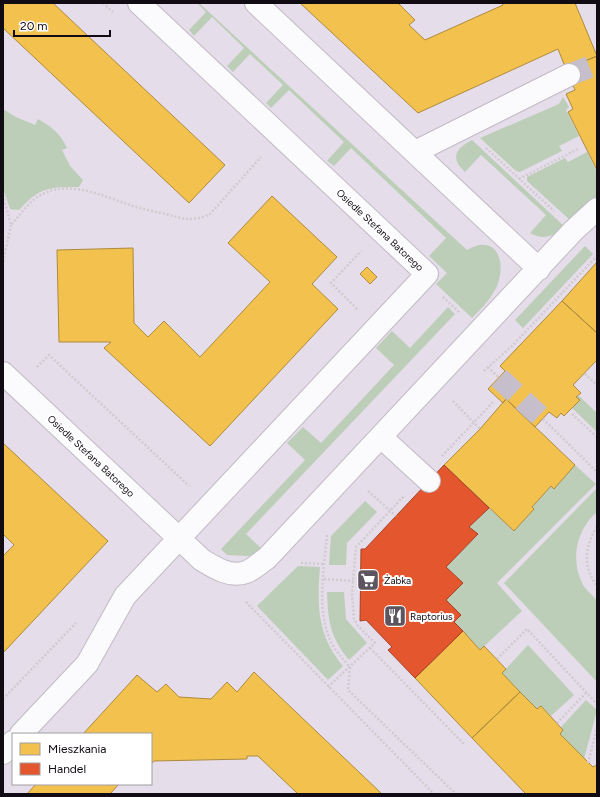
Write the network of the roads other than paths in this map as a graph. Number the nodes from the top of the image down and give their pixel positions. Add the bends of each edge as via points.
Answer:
1 (139, 3) edge
2 (256, 3) edge
3 (569, 75) tunnel mouth
4 (415, 152) junction
5 (597, 209) edge
6 (539, 269) junction
7 (3, 373) edge
8 (381, 437) junction
9 (426, 478) road end
10 (179, 540) junction
11 (22, 733) edge
12 (12, 743) edge
13 (3, 753) edge

1 - 10 street, Osiedle Stefana Batorego via 426,274
2 - 4 street
3 - 4 street
4 - 6 street
5 - 6 street
6 - 8 street
7 - 10 street, Osiedle Stefana Batorego
8 - 9 street
8 - 10 street via 267,558 247,572 231,574 214,568
10 - 11 street, Osiedle Stefana Batorego via 125,596 86,664
12 - 13 street

